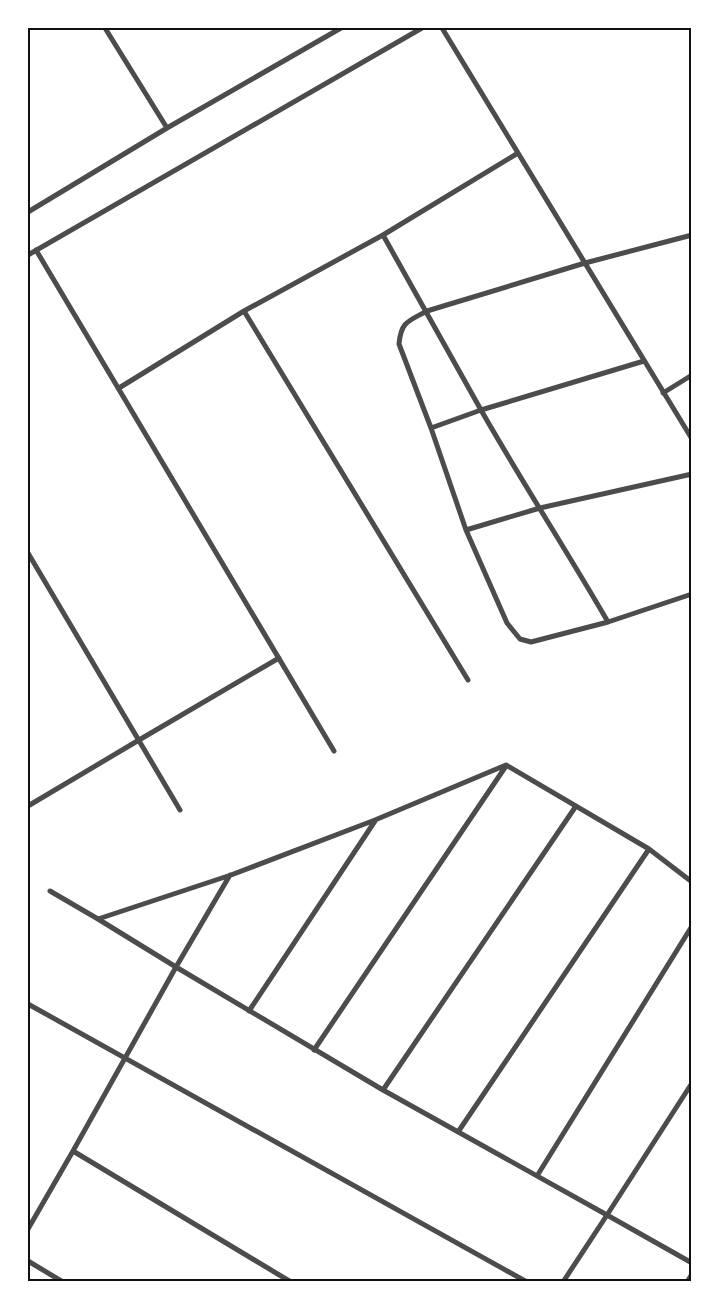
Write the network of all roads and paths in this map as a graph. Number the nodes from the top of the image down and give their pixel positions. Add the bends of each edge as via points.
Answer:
1 (105, 28) edge
2 (341, 28) edge
3 (422, 28) edge
4 (442, 28) edge
5 (167, 128) junction
6 (518, 153) junction
7 (28, 212) edge
8 (383, 234) junction
9 (692, 235) edge
10 (36, 250) junction
11 (28, 255) edge
12 (585, 264) junction
13 (244, 311) junction
14 (426, 311) junction
15 (644, 360) junction
16 (692, 375) edge
17 (119, 388) junction
18 (663, 392) junction
19 (481, 410) junction
20 (431, 428) junction
21 (692, 439) edge
22 (692, 474) edge
23 (540, 508) junction
24 (466, 530) junction
25 (28, 553) edge
26 (692, 594) edge
27 (608, 622) junction
28 (279, 658) junction
29 (468, 680) dead end
30 (139, 740) junction
31 (334, 751) dead end
32 (506, 765) junction
33 (28, 806) edge
34 (576, 806) junction
35 (180, 810) dead end
36 (375, 820) junction
37 (649, 849) junction
38 (231, 875) junction
39 (692, 882) edge
40 (50, 891) dead end
41 (98, 919) junction
42 (692, 926) edge
43 (176, 967) junction
44 (28, 1005) edge
45 (249, 1011) junction
46 (314, 1050) junction
47 (124, 1059) junction
48 (692, 1082) edge
49 (383, 1090) junction
50 (458, 1132) junction
51 (73, 1151) junction
52 (537, 1176) junction
53 (607, 1215) junction
54 (28, 1229) edge
55 (28, 1261) edge
56 (692, 1263) edge
57 (692, 1274) edge
58 (63, 1282) edge
59 (291, 1282) edge
60 (527, 1282) edge
61 (563, 1282) edge
62 (687, 1282) edge

1 - 5 street
2 - 5 street
3 - 10 street
4 - 6 street
5 - 7 street
6 - 8 street
6 - 12 street
8 - 13 street
8 - 14 street
9 - 12 street
10 - 11 street
10 - 17 street
12 - 14 street
12 - 15 street
13 - 17 street
13 - 29 street
14 - 19 street
14 - 20 street via 406,322 400,332 399,344
15 - 18 street
15 - 19 street
16 - 18 street
17 - 28 street
18 - 21 street
19 - 20 street
19 - 23 street
20 - 24 street
22 - 23 street
23 - 24 street
23 - 27 street
24 - 27 street via 507,623 520,639 531,642
25 - 30 street
26 - 27 street
28 - 30 street
28 - 31 street
30 - 33 street
30 - 35 street
32 - 34 street
32 - 36 street
32 - 46 street
34 - 37 street
34 - 49 street
36 - 38 street
36 - 45 street
37 - 39 street
37 - 50 street
38 - 41 street
38 - 43 street
40 - 41 street
41 - 43 street
42 - 52 street
43 - 45 street
43 - 47 street
44 - 47 street
45 - 46 street
46 - 49 street
47 - 51 street
47 - 60 street
48 - 53 street
49 - 50 street
50 - 52 street
51 - 54 street
51 - 59 street
52 - 53 street
53 - 56 street
53 - 61 street
55 - 58 street
57 - 62 street

